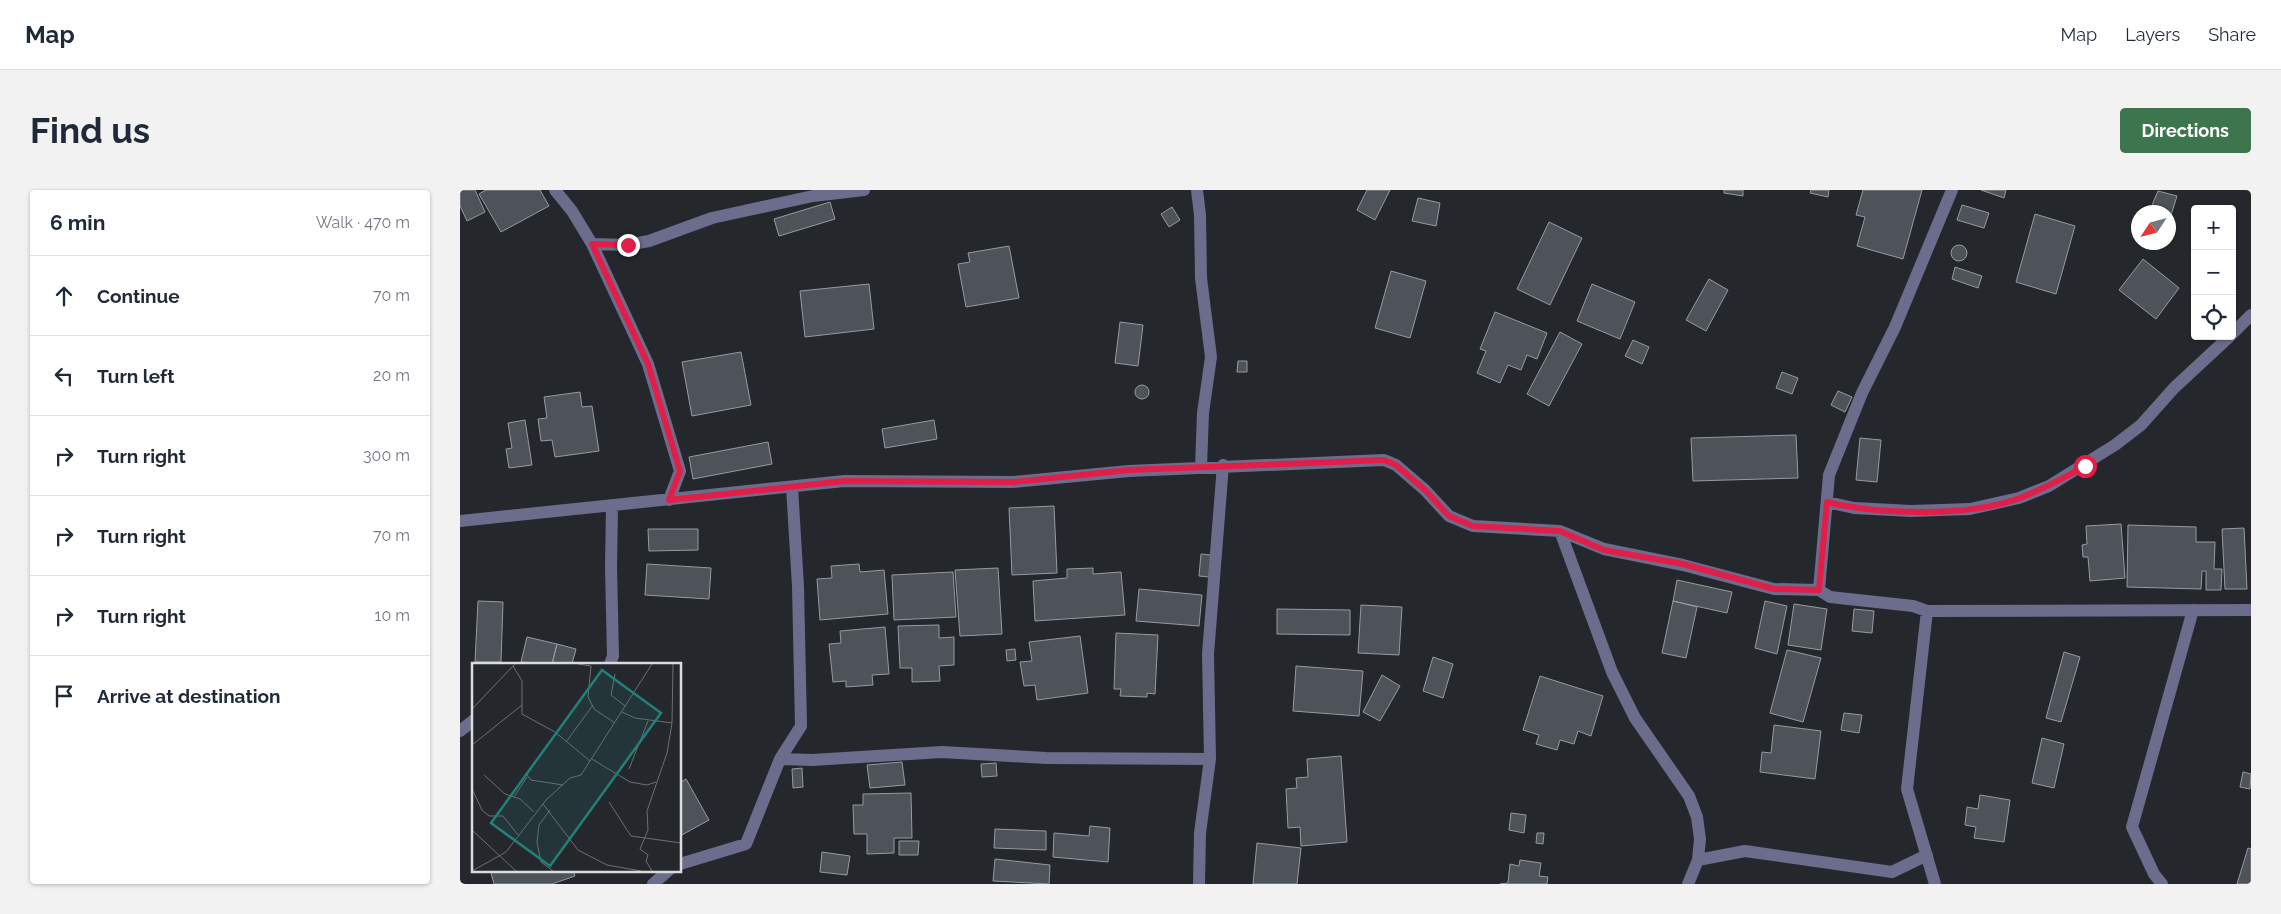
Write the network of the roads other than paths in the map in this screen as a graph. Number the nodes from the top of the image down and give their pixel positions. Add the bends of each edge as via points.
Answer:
1 (555, 190) edge
2 (864, 190) edge
3 (1197, 190) edge
4 (1952, 190) edge
5 (592, 244) junction
6 (2251, 315) edge
7 (2236, 330) edge
8 (2226, 340) edge
9 (1224, 465) junction
10 (1201, 466) junction
11 (792, 487) junction
12 (669, 500) junction
13 (1827, 502) junction
14 (612, 506) junction
15 (460, 521) edge
16 (1560, 531) junction
17 (1819, 590) junction
18 (2193, 610) junction
19 (2251, 610) edge
20 (1927, 611) junction
21 (610, 663) edge
22 (472, 722) edge
23 (460, 731) edge
24 (780, 759) junction
25 (1210, 760) junction
26 (1926, 855) junction
27 (1698, 860) junction
28 (681, 864) edge
29 (667, 872) edge
30 (653, 884) edge
31 (1199, 884) edge
32 (1688, 884) edge
33 (1935, 884) edge
34 (2162, 884) edge

1 - 5 street
2 - 5 street via 812,196 712,218 628,245
3 - 10 street via 1201,278 1211,357 1203,413
4 - 13 street via 1895,327 1862,393 1829,476
5 - 12 street via 650,372 680,471
6 - 7 street
8 - 13 street via 2174,388 2141,425 2085,466 2042,489 1970,510 1854,508
9 - 10 street
9 - 16 street via 1384,460 1396,465 1449,516 1473,526
9 - 25 street via 1208,654
10 - 11 street via 1014,482 853,481
11 - 12 street
11 - 24 street via 801,726
12 - 14 street
13 - 17 street
14 - 15 street
14 - 21 street via 613,656
16 - 17 street via 1604,550 1683,564 1774,589
16 - 27 street via 1635,718 1689,796 1697,817
17 - 20 street via 1830,597 1913,606
18 - 19 street
18 - 20 street
18 - 34 street via 2132,827
20 - 26 street via 1907,789
22 - 23 street
24 - 25 street via 942,752 1046,758
24 - 28 street via 746,844
25 - 31 street via 1200,833
26 - 27 street via 1892,872 1745,851
26 - 33 street
27 - 32 street
29 - 30 street

